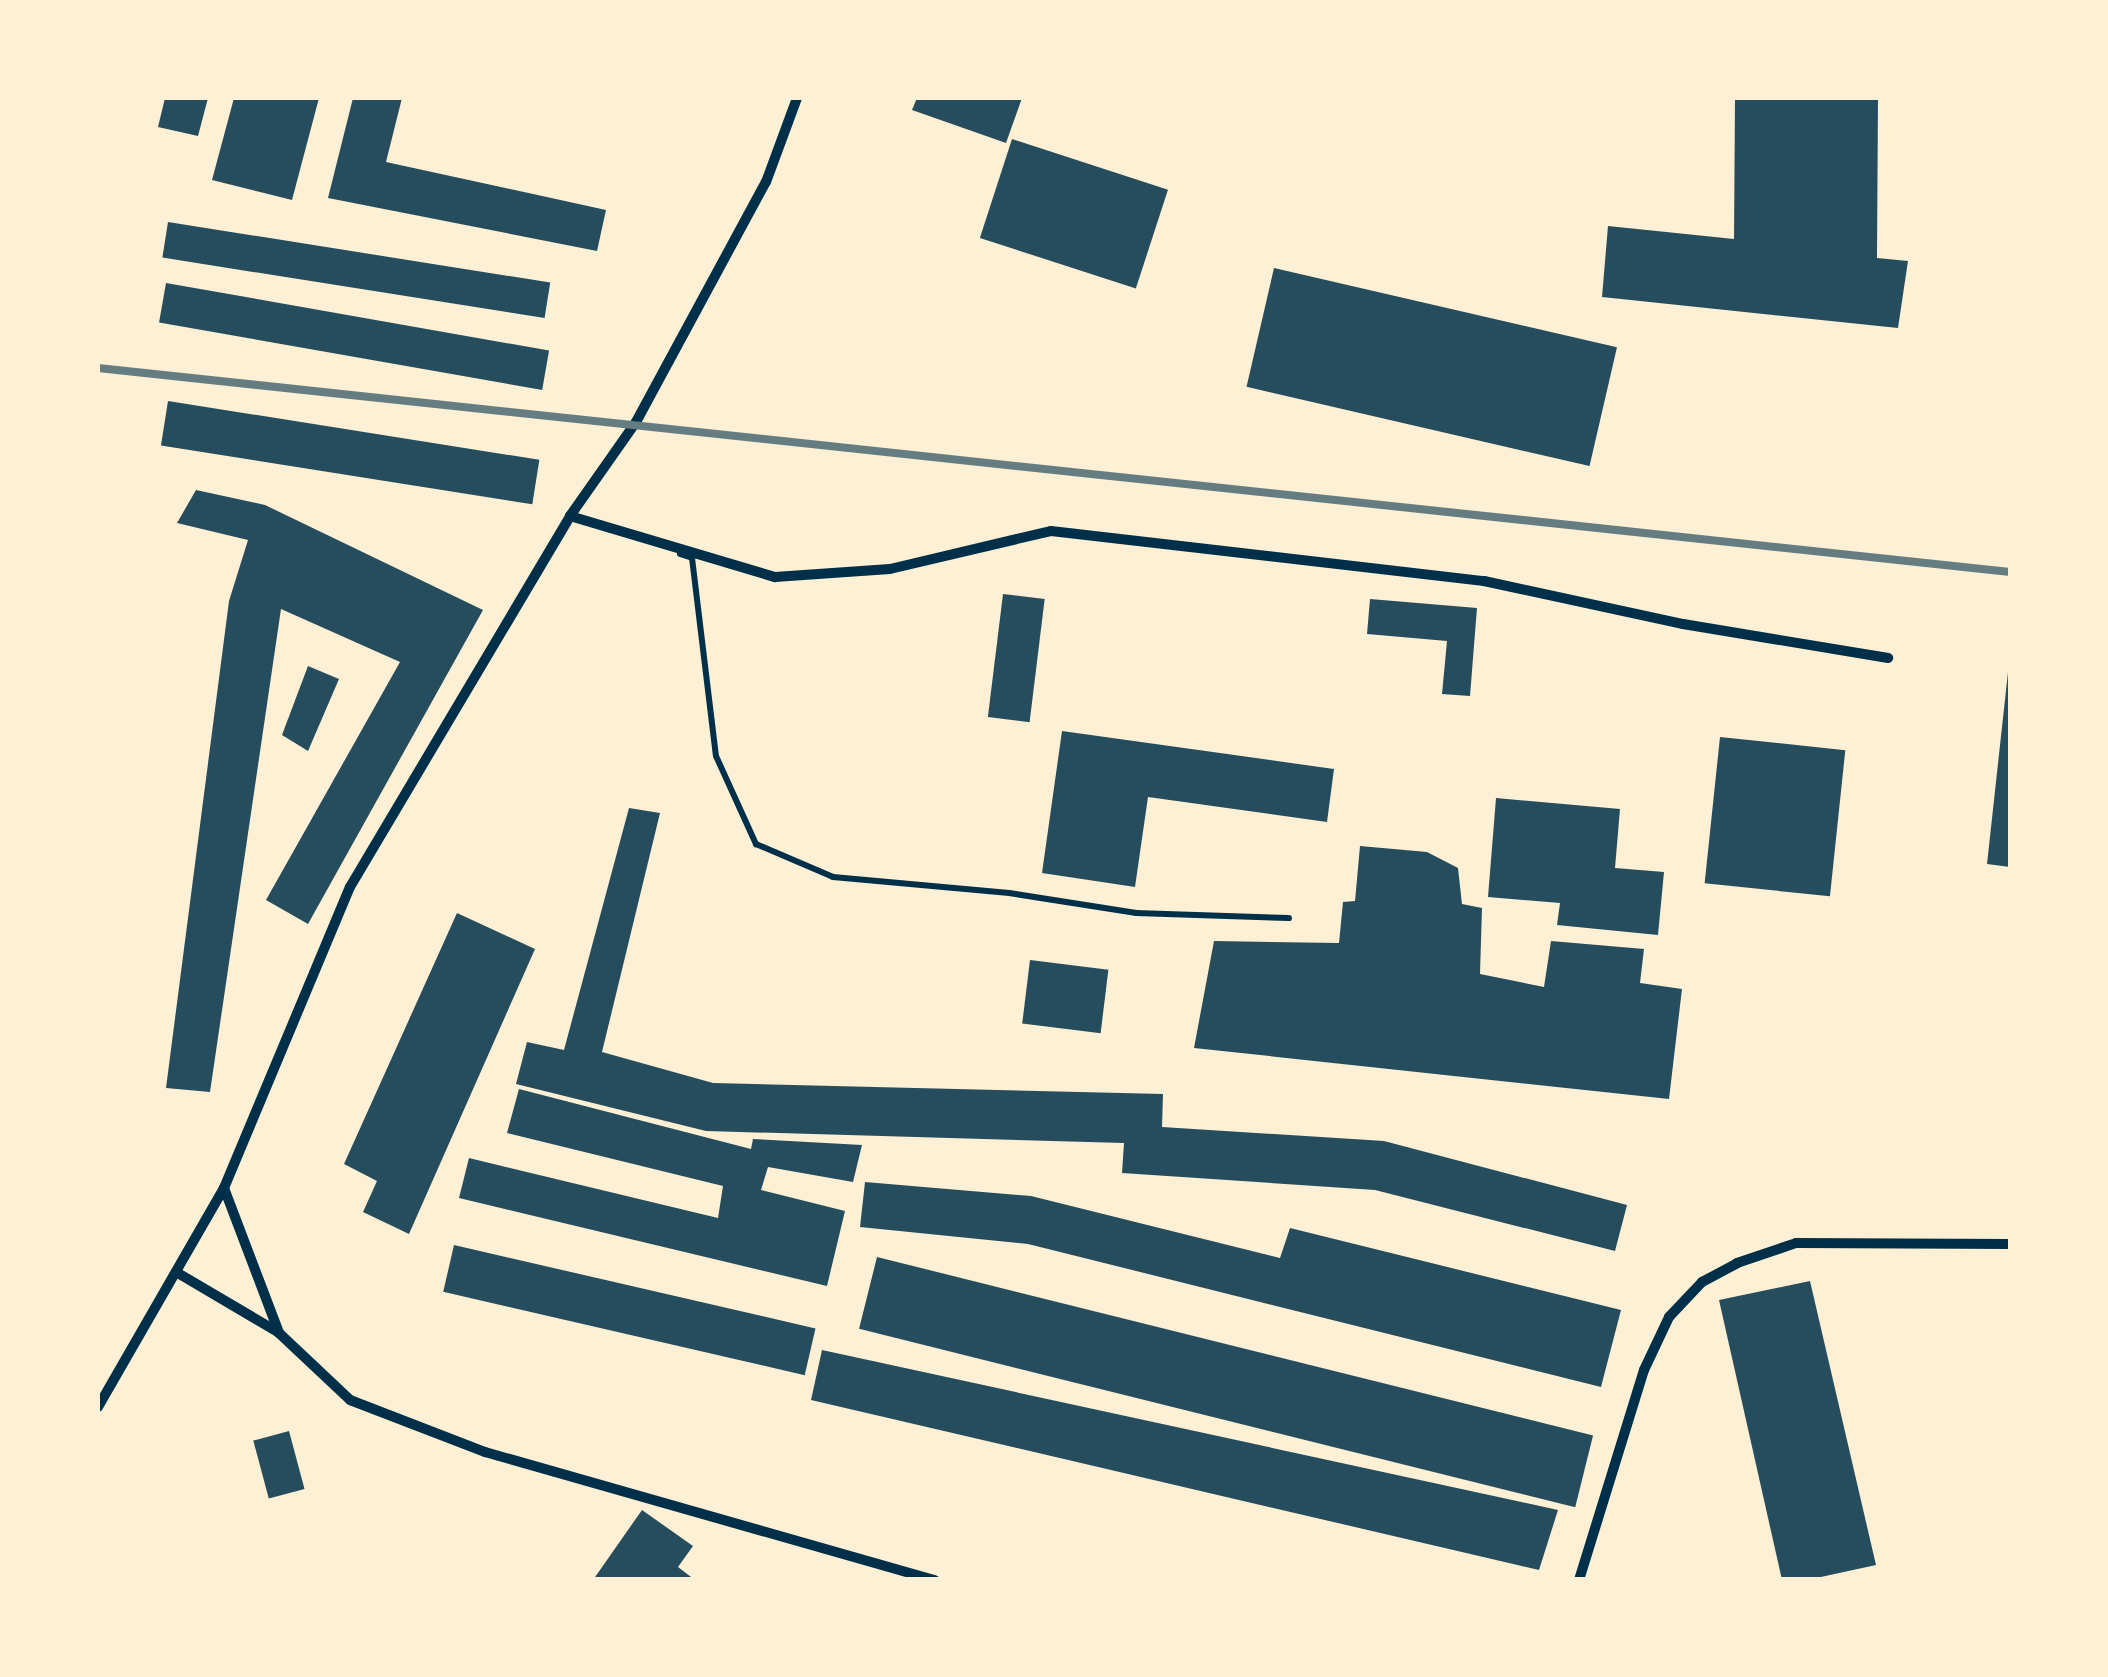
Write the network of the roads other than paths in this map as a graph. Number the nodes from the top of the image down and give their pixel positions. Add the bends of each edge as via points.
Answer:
1 (797, 98) edge
2 (570, 516) junction
3 (1888, 658) dead end
4 (1289, 918) dead end
5 (224, 1188) junction
6 (2010, 1244) edge
7 (176, 1272) junction
8 (279, 1333) junction
9 (98, 1407) edge
10 (933, 1579) edge
11 (1578, 1580) edge

1 - 2 street via 766,182 636,422
2 - 3 street via 774,577 890,569 1050,531 1484,581
2 - 4 lane via 692,558 716,756 756,844 833,877 1136,913
2 - 5 street via 350,888
5 - 7 street
5 - 8 street
6 - 11 street via 1796,1243 1702,1282 1669,1317 1644,1370
7 - 8 street
7 - 9 street
8 - 10 street via 350,1400 485,1452

